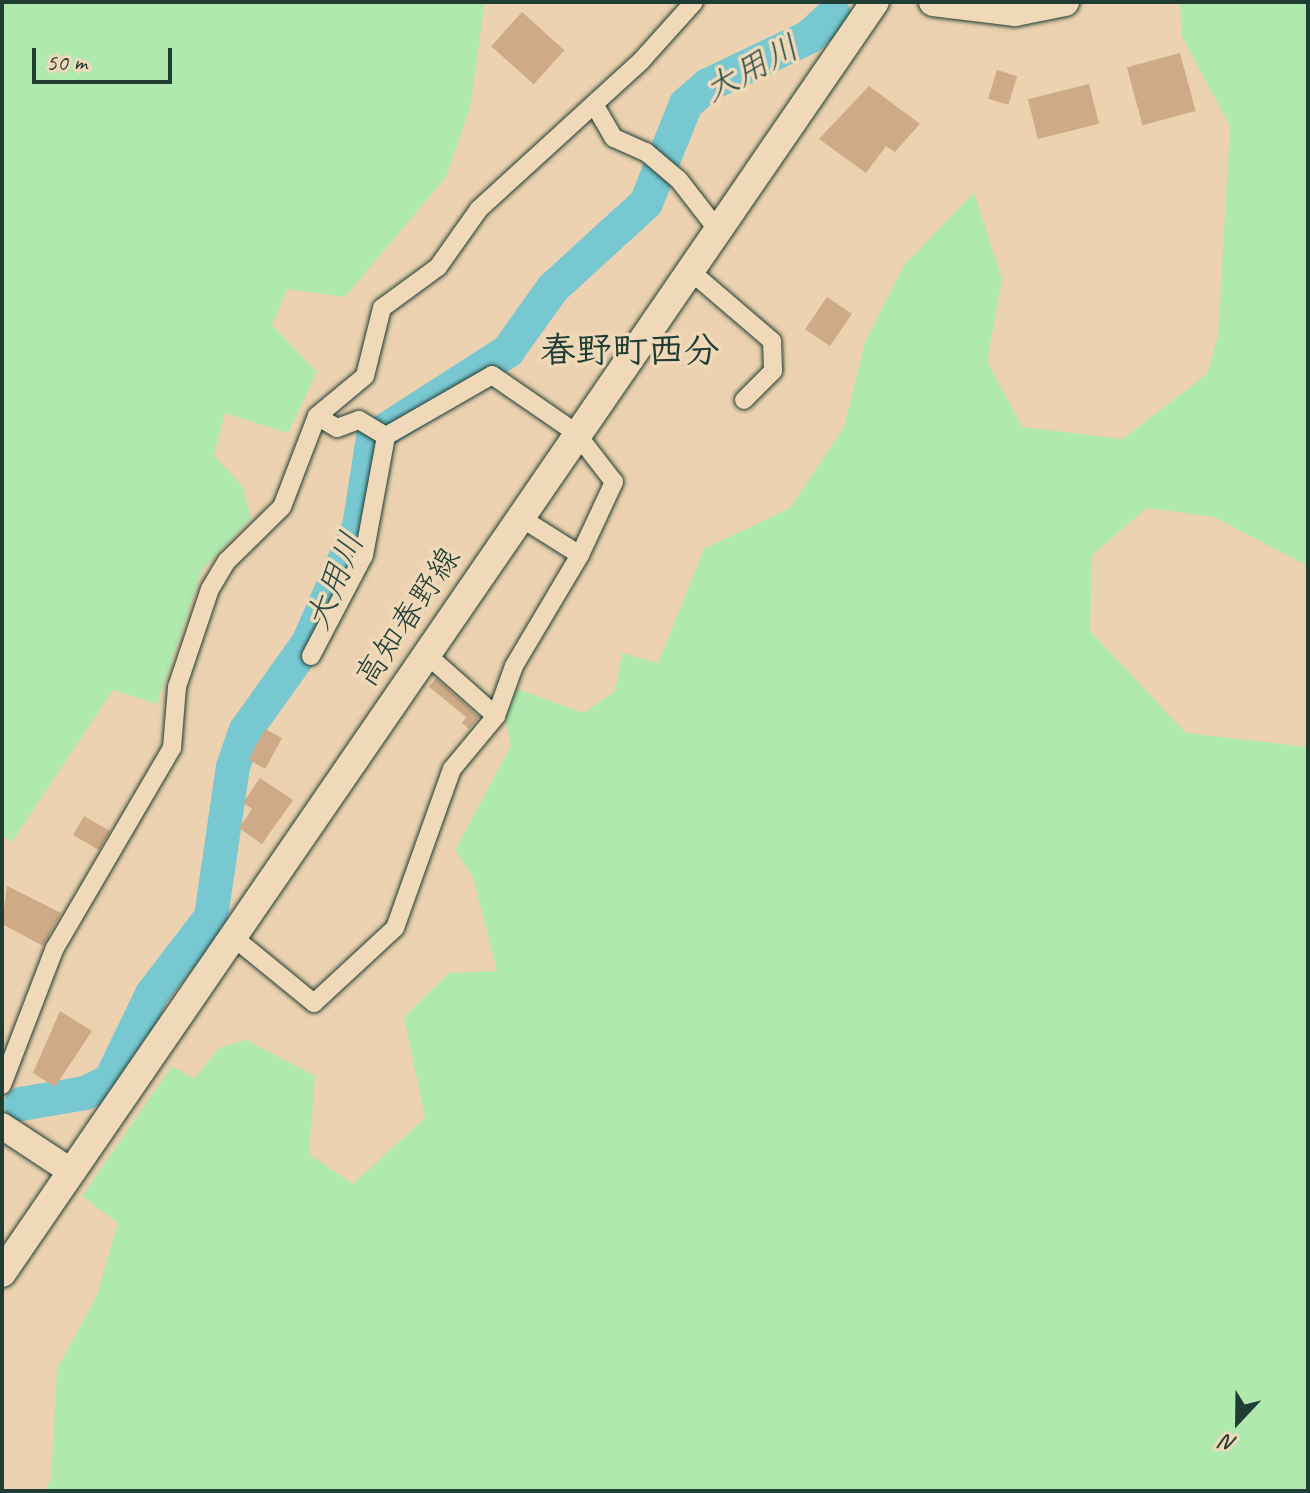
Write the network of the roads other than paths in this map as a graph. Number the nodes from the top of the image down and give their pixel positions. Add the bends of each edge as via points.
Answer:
1 (694, 2) edge
2 (875, 2) edge
3 (933, 2) edge
4 (1065, 2) edge
5 (594, 104) junction
6 (717, 229) junction
7 (688, 269) junction
8 (744, 400) dead end
9 (317, 416) junction
10 (379, 432) junction
11 (576, 433) junction
12 (518, 516) junction
13 (580, 555) junction
14 (425, 653) junction
15 (311, 656) dead end
16 (496, 716) junction
17 (232, 936) junction
18 (2, 1085) edge
19 (2, 1126) edge
20 (72, 1172) junction
21 (2, 1273) edge

1 - 5 street
2 - 6 main road, 高知春野線
3 - 4 main road via 1015,12
5 - 6 street via 614,138 663,167
5 - 9 street via 479,209 438,267 389,298 365,376
6 - 7 main road, 高知春野線
7 - 8 street via 772,341 773,371
7 - 11 main road, 高知春野線
9 - 10 street via 337,428 355,420
9 - 18 street via 282,507 227,561 210,589 177,687 172,748 55,948
10 - 11 street via 492,375
10 - 15 street via 364,555
11 - 12 main road, 高知春野線
11 - 13 street via 614,482
12 - 13 street
12 - 14 main road, 高知春野線
13 - 16 street via 514,666
14 - 16 street
14 - 17 main road, 高知春野線
16 - 17 street via 452,769 395,928 314,1003
17 - 20 main road, 高知春野線
19 - 20 street
20 - 21 main road, 高知春野線

